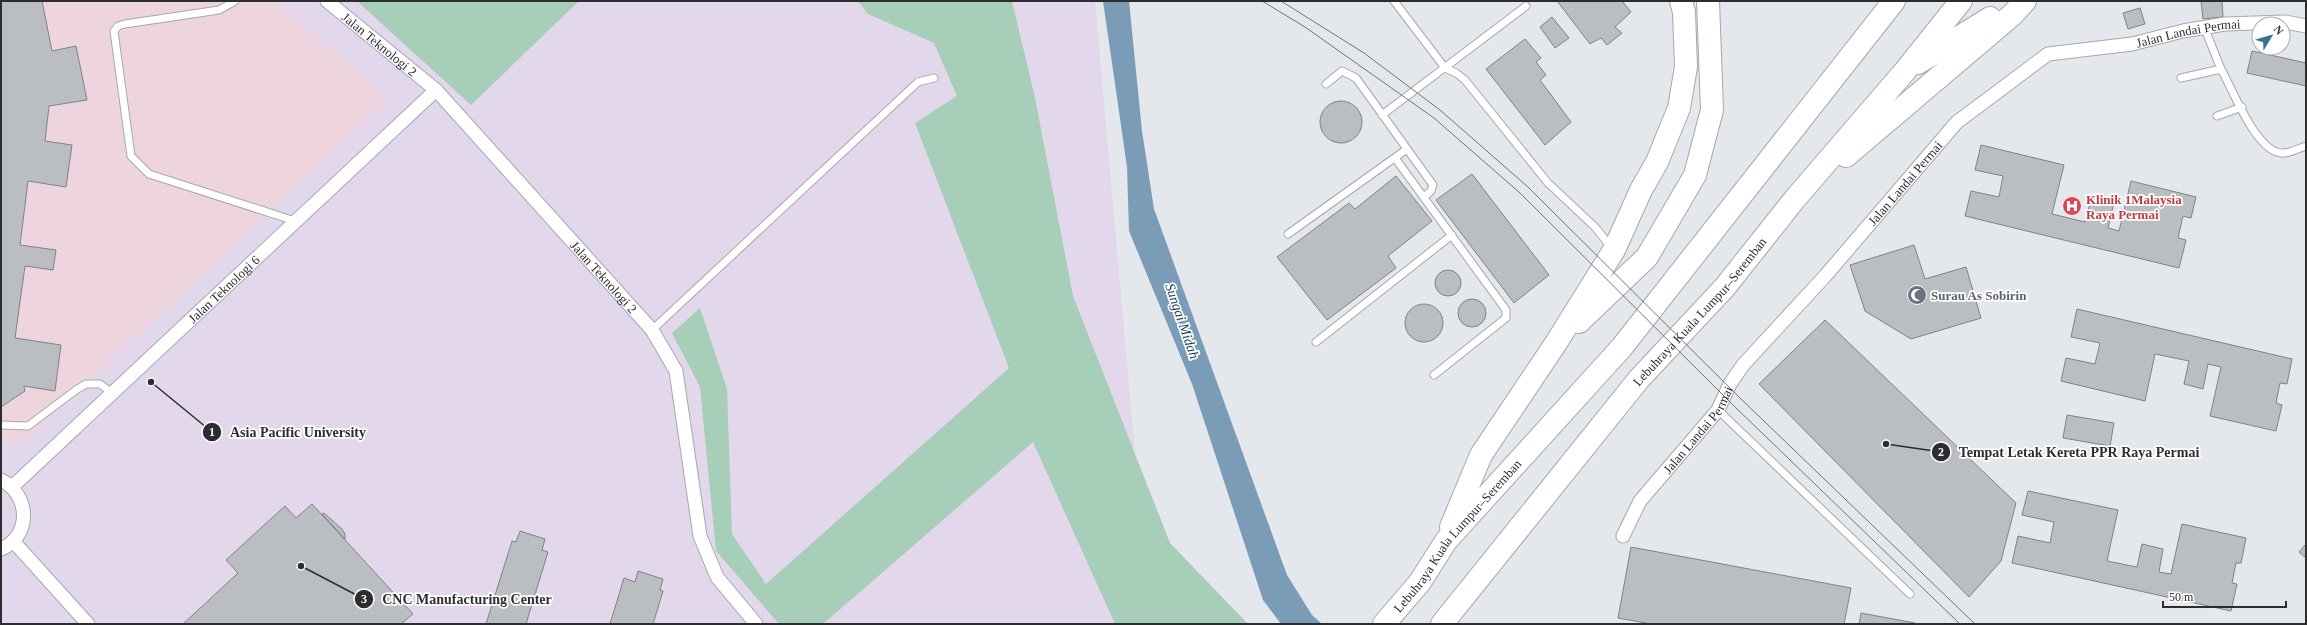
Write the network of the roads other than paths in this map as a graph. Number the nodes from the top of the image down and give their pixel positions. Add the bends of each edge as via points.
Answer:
1 (235, 1) edge
2 (327, 1) edge
3 (1394, 1) edge
4 (1681, 1) edge
5 (1894, 1) edge
6 (1960, 2) edge
7 (1709, 3) edge
8 (1526, 6) dead end
9 (2017, 6) edge
10 (2306, 26) edge
11 (2204, 27) junction
12 (1445, 68) junction
13 (2221, 69) junction
14 (1904, 71) junction
15 (934, 78) dead end
16 (2181, 78) dead end
17 (1326, 84) dead end
18 (436, 90) junction
19 (2242, 107) junction
20 (1382, 115) junction
21 (2217, 116) dead end
22 (2306, 146) edge
23 (1407, 149) junction
24 (1395, 158) junction
25 (1424, 197) junction
26 (1794, 200) junction
27 (295, 222) junction
28 (1288, 234) dead end
29 (1452, 235) junction
30 (1614, 250) junction
31 (652, 330) junction
32 (1316, 342) dead end
33 (1556, 343) junction
34 (1434, 375) dead end
35 (112, 393) junction
36 (1718, 410) junction
37 (1, 425) edge
38 (6, 484) edge
39 (1623, 536) dead end
40 (13, 541) junction
41 (1446, 541) junction
42 (1, 549) edge
43 (1910, 594) dead end
44 (88, 624) edge
45 (756, 624) edge
46 (1384, 624) edge
47 (1442, 624) edge

1 - 27 lane via 219,10 125,24 118,26 114,31 131,156 149,174
2 - 18 street, Jalan Teknologi 2
3 - 12 lane
4 - 30 highway via 1684,12 1686,67 1679,108 1657,162 1640,190
5 - 41 highway, Lebuhraya Kuala Lumpur–Seremban via 1622,347
6 - 14 highway, Lebuhraya Kuala Lumpur–Seremban
7 - 33 highway via 1712,110 1695,175 1647,257
8 - 12 lane
9 - 14 highway
9 - 26 highway
10 - 11 street, Jalan Landai Permai via 2285,22
11 - 13 lane
11 - 36 street, Jalan Landai Permai via 2132,44 2048,54 1957,122 1826,275 1742,365
12 - 20 lane
12 - 30 lane via 1456,72 1465,80 1548,183 1595,227
13 - 16 lane
13 - 19 lane
14 - 26 highway, Lebuhraya Kuala Lumpur–Seremban
15 - 31 lane via 918,82
17 - 20 lane via 1342,72 1349,74 1356,78
18 - 27 street, Jalan Teknologi 6
18 - 31 street, Jalan Teknologi 2
19 - 21 lane
19 - 22 lane via 2257,137 2269,149 2283,154
20 - 23 lane
23 - 24 lane
23 - 25 lane via 1433,185
24 - 25 lane
24 - 28 lane
25 - 29 lane
26 - 47 highway, Lebuhraya Kuala Lumpur–Seremban via 1725,287 1639,379
27 - 35 street, Jalan Teknologi 6
29 - 32 lane
29 - 34 lane via 1502,304 1506,318
30 - 33 highway
31 - 45 street, Jalan Teknologi 2 via 676,371 700,536 717,576
33 - 41 highway via 1481,455
35 - 37 lane via 100,384 86,384 28,426
35 - 38 street, Jalan Teknologi 6
36 - 39 street, Jalan Landai Permai via 1640,501
36 - 43 lane
38 - 40 street via 18,494 24,510 22,527
40 - 42 street
40 - 44 street
41 - 46 highway, Lebuhraya Kuala Lumpur–Seremban via 1420,582

